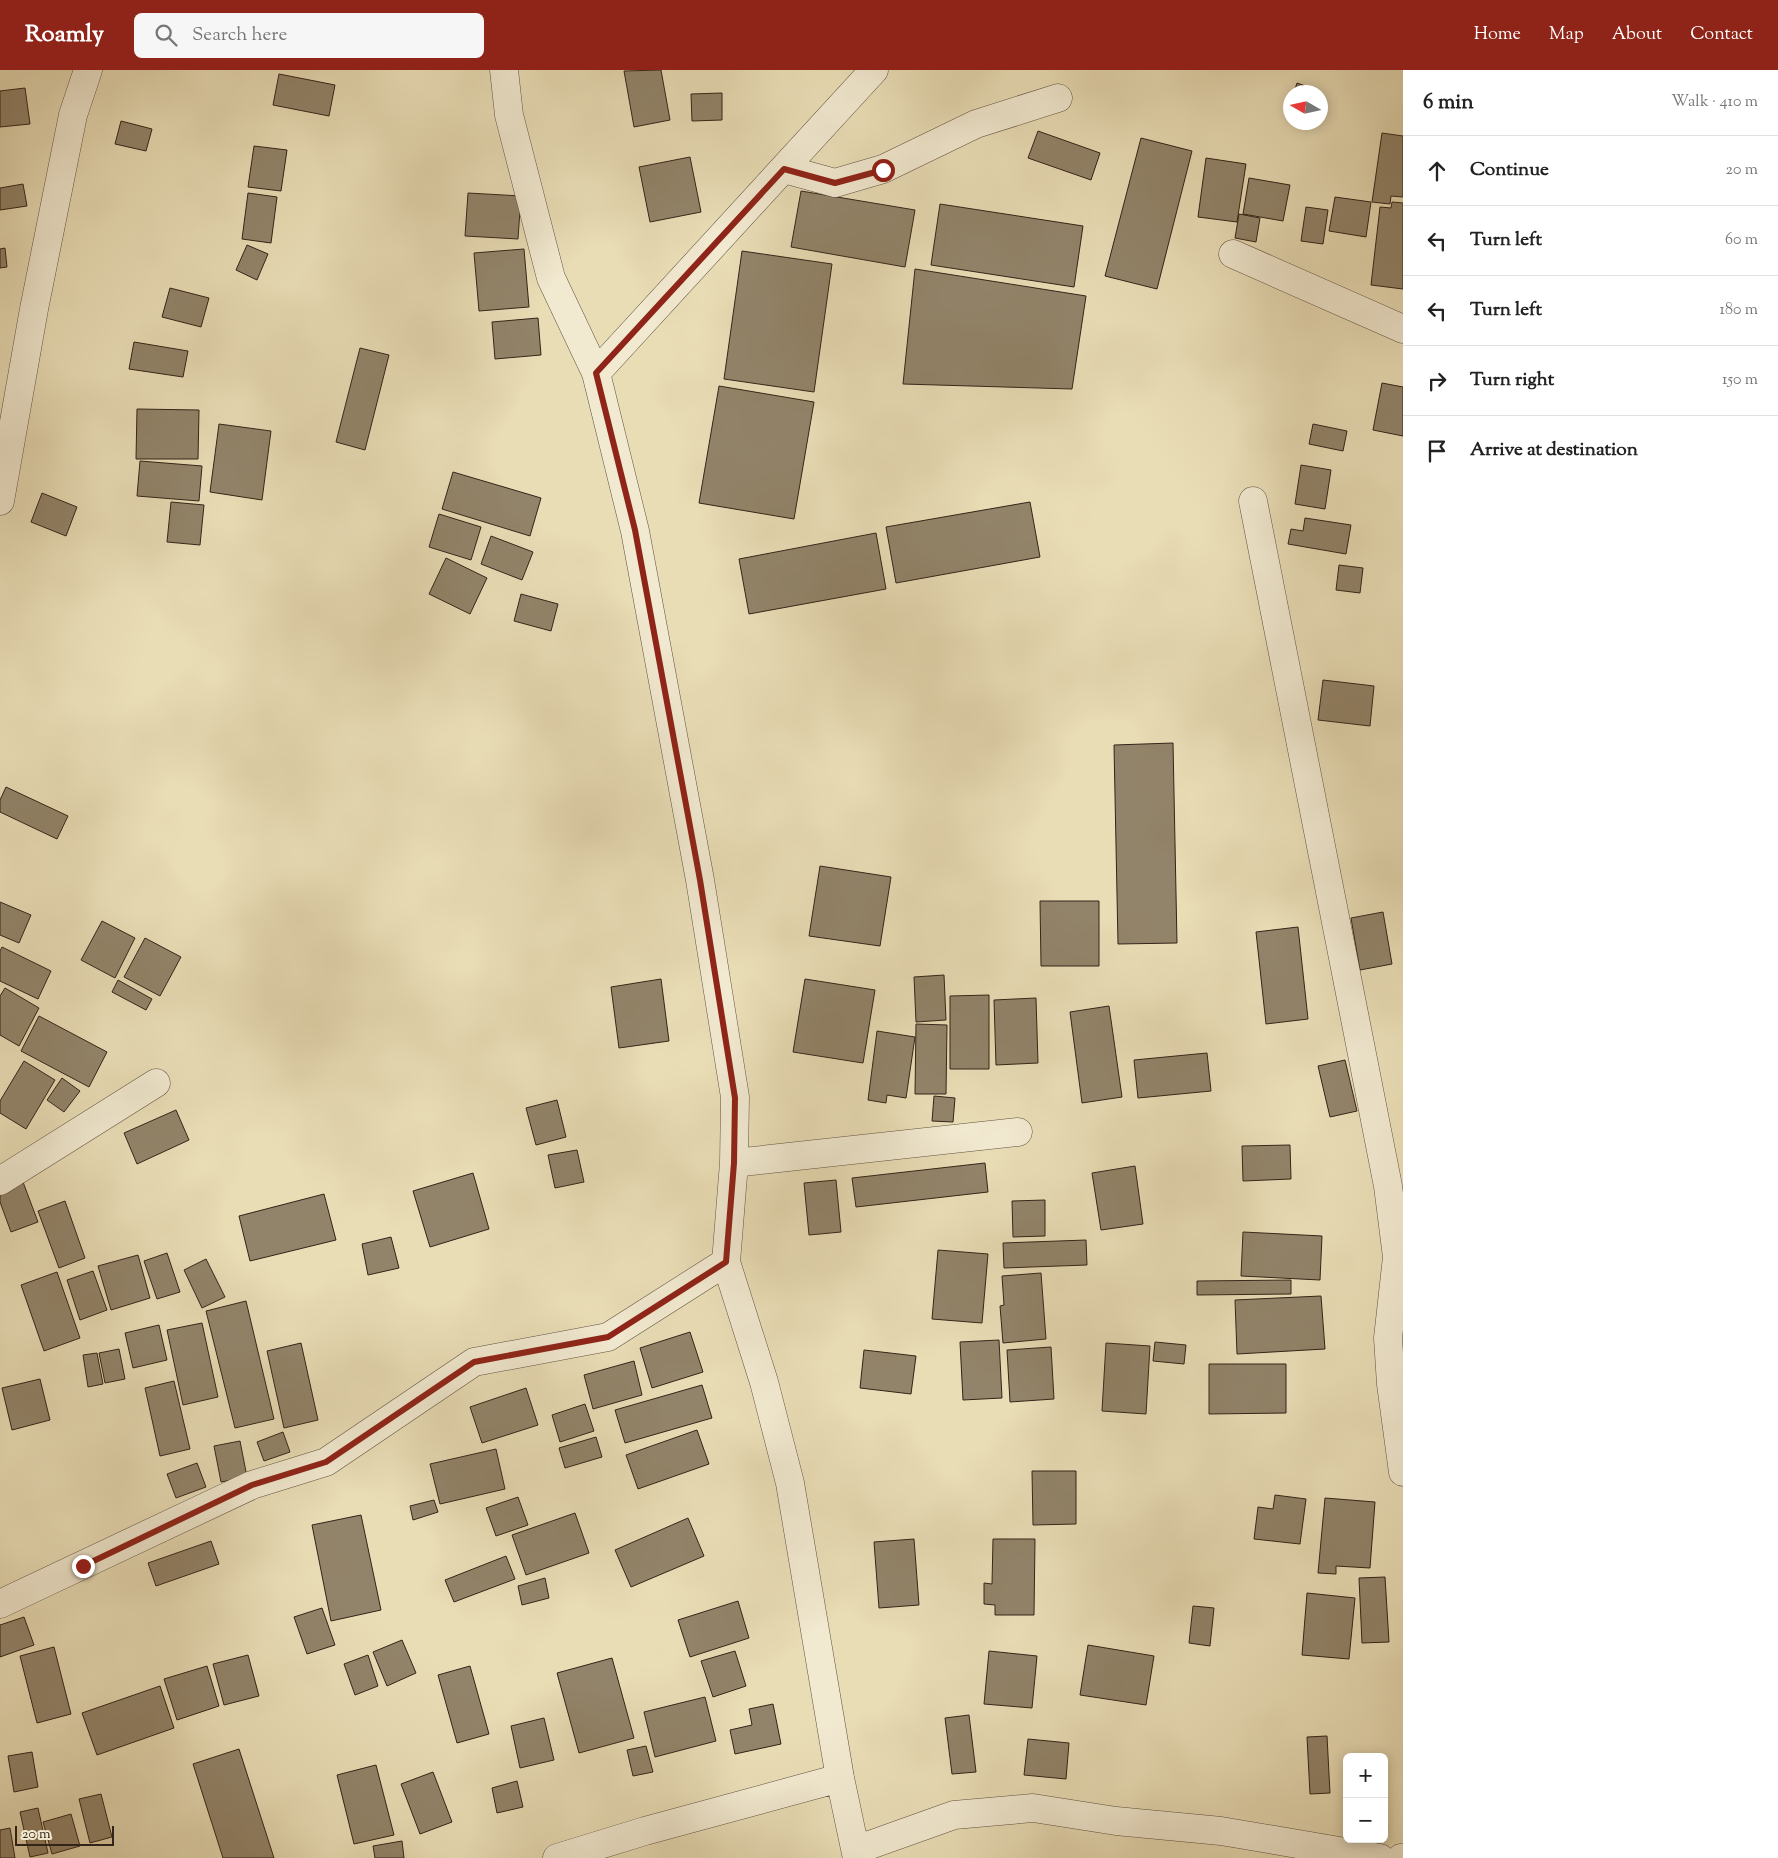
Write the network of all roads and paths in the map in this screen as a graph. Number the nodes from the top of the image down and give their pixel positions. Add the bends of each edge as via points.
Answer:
1 (88, 70) edge
2 (504, 70) edge
3 (874, 70) edge
4 (1058, 98) dead end
5 (784, 169) junction
6 (1233, 254) dead end
7 (1403, 330) edge
8 (596, 373) junction
9 (0, 501) edge
10 (1253, 501) dead end
11 (156, 1084) dead end
12 (1018, 1132) dead end
13 (734, 1163) junction
14 (0, 1181) edge
15 (1395, 1187) edge
16 (726, 1262) junction
17 (1403, 1472) edge
18 (0, 1604) edge
19 (840, 1778) junction
20 (856, 1854) edge
21 (557, 1858) edge
22 (1380, 1858) edge

1 - 9 street via 73,116 39,280
2 - 8 street via 509,115 551,278
3 - 5 street
4 - 5 street via 976,124 883,170 835,183
5 - 8 street
6 - 7 street
8 - 13 street via 635,530 700,880 735,1098
10 - 15 street
11 - 14 street
12 - 13 street
13 - 16 street
15 - 17 street via 1398,1257 1388,1338
16 - 18 street via 608,1337 474,1362 326,1462 252,1485
16 - 19 street via 764,1382 790,1483
19 - 20 street
19 - 21 street
20 - 22 street via 954,1815 1033,1808 1116,1821 1221,1831

